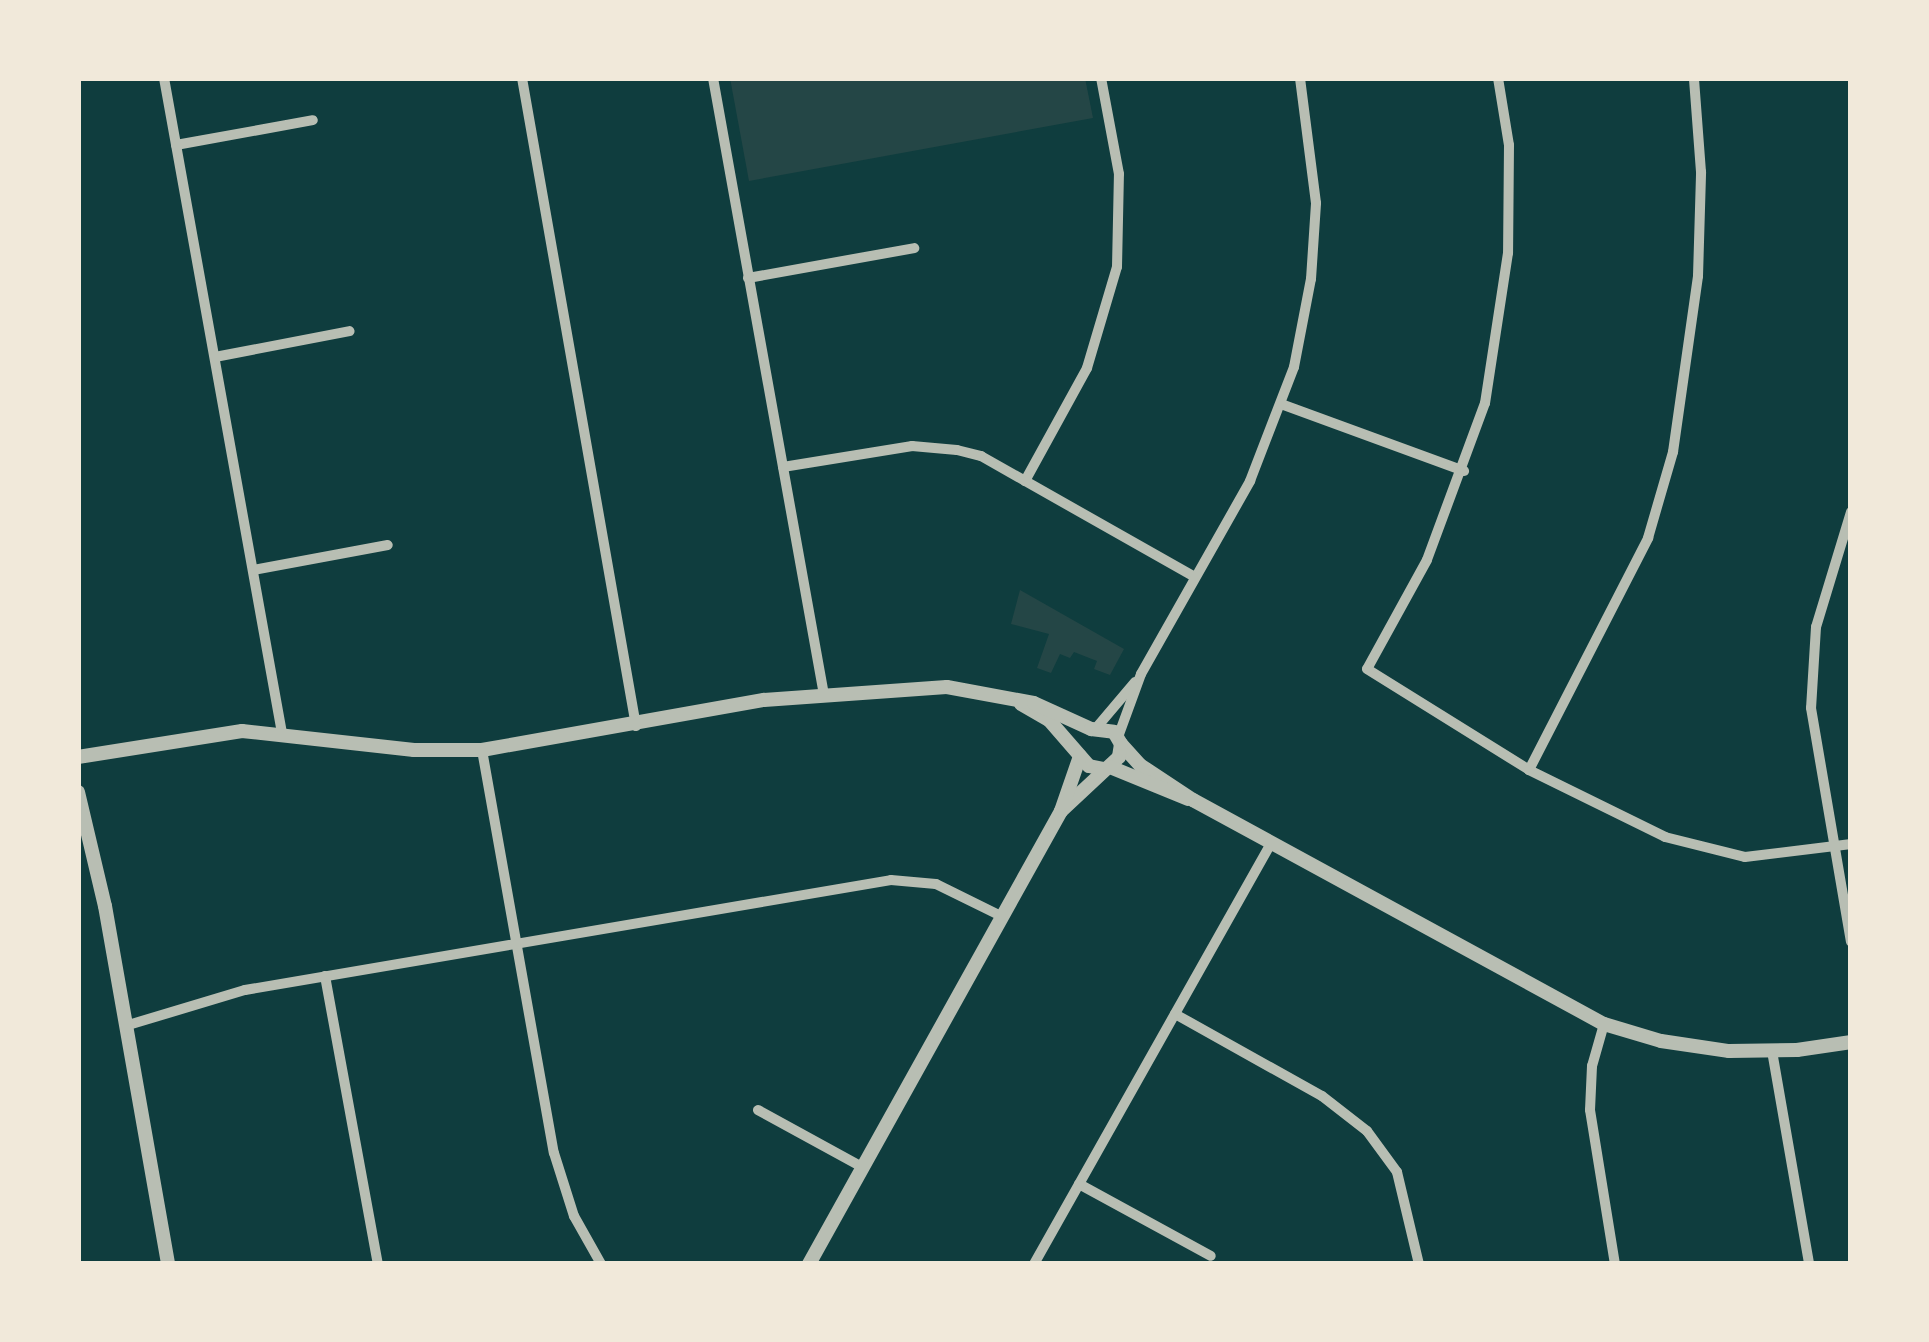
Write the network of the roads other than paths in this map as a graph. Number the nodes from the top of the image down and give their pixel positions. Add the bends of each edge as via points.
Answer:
1 (164, 78) edge
2 (522, 78) edge
3 (713, 78) edge
4 (1101, 78) edge
5 (1300, 78) edge
6 (1498, 78) edge
7 (1694, 78) edge
8 (313, 120) dead end
9 (176, 145) junction
10 (914, 248) dead end
11 (748, 278) junction
12 (350, 331) dead end
13 (215, 358) junction
14 (1282, 404) junction
15 (783, 467) junction
16 (1464, 471) junction
17 (1025, 481) junction
18 (1851, 512) edge
19 (388, 545) dead end
20 (1836, 568) junction
21 (253, 569) junction
22 (1851, 573) edge
23 (1196, 578) junction
24 (1141, 674) junction
25 (824, 694) junction
26 (1020, 704) junction
27 (636, 726) junction
28 (1094, 728) junction
29 (282, 733) junction
30 (1119, 740) junction
31 (482, 750) junction
32 (1079, 753) junction
33 (78, 757) edge
34 (1106, 768) junction
35 (1528, 770) junction
36 (78, 792) edge
37 (1193, 800) junction
38 (1061, 811) junction
39 (1271, 843) junction
40 (1851, 844) edge
41 (1834, 847) junction
42 (1003, 917) junction
43 (1851, 942) edge
44 (518, 945) junction
45 (325, 976) junction
46 (1175, 1014) junction
47 (1604, 1024) junction
48 (124, 1026) junction
49 (1851, 1042) edge
50 (1772, 1051) junction
51 (758, 1110) dead end
52 (864, 1168) junction
53 (1079, 1184) junction
54 (1211, 1256) dead end
55 (812, 1259) edge
56 (168, 1264) edge
57 (379, 1264) edge
58 (602, 1264) edge
59 (830, 1264) edge
60 (1034, 1264) edge
61 (1419, 1264) edge
62 (1615, 1264) edge
63 (1809, 1264) edge

1 - 9 street
2 - 27 street
3 - 11 street
4 - 17 street via 1119,175 1117,267 1087,368
5 - 14 street via 1316,202 1301,340
6 - 16 street via 1509,146 1508,253 1485,403
7 - 35 street via 1698,276 1673,452 1648,538
8 - 9 street
9 - 13 street
10 - 11 street
11 - 15 street
12 - 13 street
13 - 21 street
14 - 16 street
14 - 23 street
15 - 17 street via 912,446 981,456
15 - 25 street
16 - 35 street via 1367,669
17 - 23 street
18 - 20 street
19 - 21 street
20 - 22 street
20 - 41 street via 1816,627 1811,708
21 - 29 street
23 - 24 street
24 - 28 street
24 - 30 street
25 - 26 street via 947,687
25 - 27 street
26 - 28 street
26 - 32 street via 1049,720
27 - 31 street
28 - 30 street
28 - 32 street
29 - 31 street
29 - 33 street via 242,731
30 - 34 street via 1119,758
30 - 37 street via 1141,766
31 - 44 street
32 - 34 street via 1089,766
32 - 38 street
34 - 37 street
34 - 38 street
35 - 41 street via 1701,850 1745,857
36 - 48 street
37 - 39 street
38 - 42 street
39 - 46 street
39 - 47 street
40 - 41 street
41 - 43 street
42 - 44 street via 936,884 906,879
42 - 52 street
44 - 45 street
44 - 58 street via 562,1183
45 - 48 street via 221,995
45 - 57 street
46 - 53 street
46 - 61 street via 1322,1096 1367,1131 1396,1172
47 - 50 street via 1661,1041
47 - 62 street via 1590,1110
48 - 56 street
49 - 50 street
50 - 63 street
51 - 52 street
52 - 55 street
53 - 54 street
53 - 60 street
55 - 59 street

